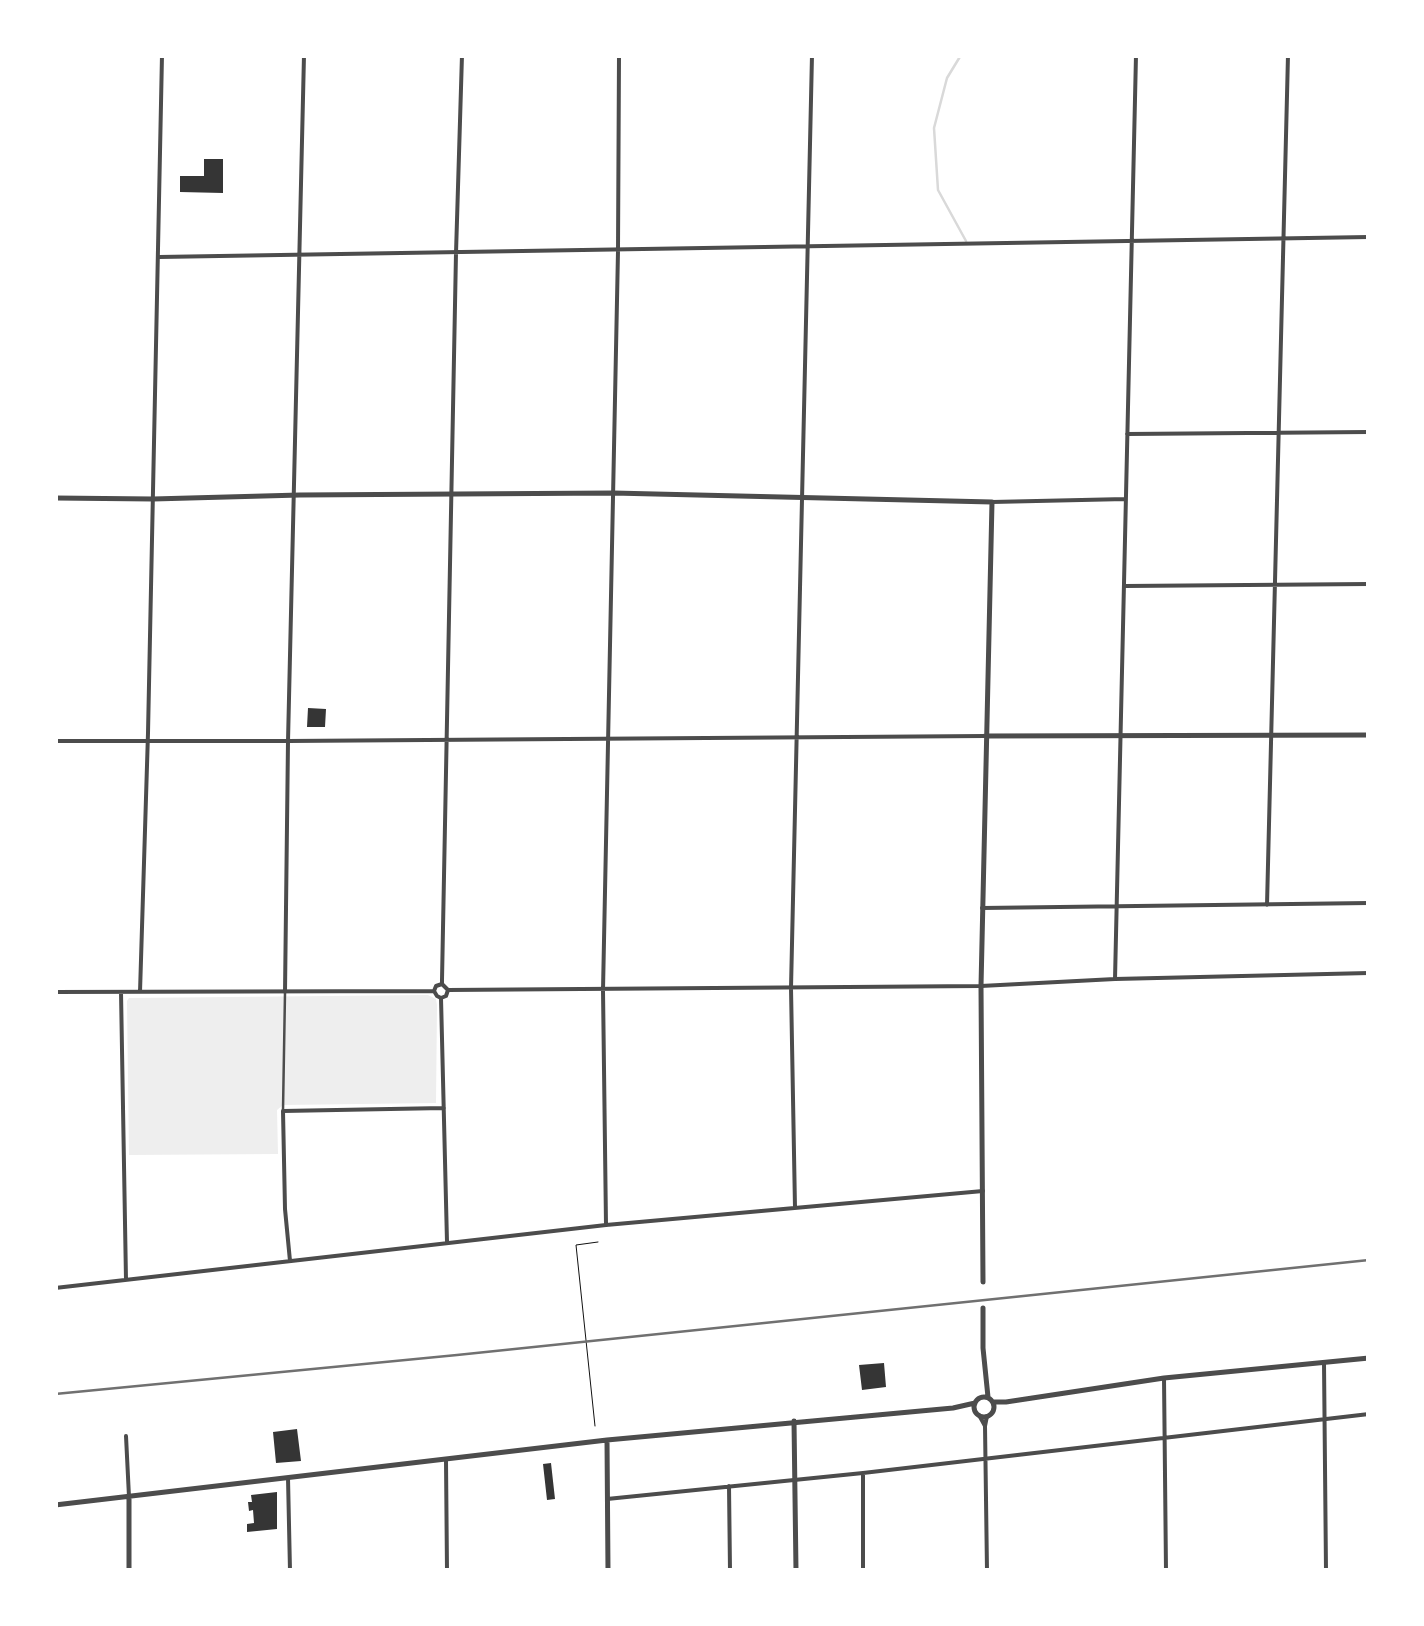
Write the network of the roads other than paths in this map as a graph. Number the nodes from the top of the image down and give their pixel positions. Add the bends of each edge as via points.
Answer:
1 (162, 55) edge
2 (304, 55) edge
3 (462, 55) edge
4 (619, 55) edge
5 (812, 55) edge
6 (1136, 55) edge
7 (1288, 55) edge
8 (1369, 237) edge
9 (1284, 238) junction
10 (1131, 242) junction
11 (806, 248) junction
12 (618, 251) junction
13 (456, 253) junction
14 (298, 254) junction
15 (158, 257) junction
16 (1279, 432) junction
17 (1369, 432) edge
18 (1127, 434) junction
19 (450, 494) junction
20 (613, 494) junction
21 (293, 495) junction
22 (801, 497) junction
23 (55, 498) edge
24 (153, 499) junction
25 (1126, 499) junction
26 (992, 502) junction
27 (1369, 584) edge
28 (1275, 585) junction
29 (1124, 586) junction
30 (1369, 735) edge
31 (985, 736) junction
32 (1120, 736) junction
33 (1272, 736) junction
34 (796, 737) junction
35 (608, 738) junction
36 (55, 740) edge
37 (148, 740) junction
38 (446, 740) junction
39 (288, 742) junction
40 (1369, 903) edge
41 (1267, 904) junction
42 (1116, 907) junction
43 (982, 908) junction
44 (1369, 973) edge
45 (1115, 979) junction
46 (442, 984) junction
47 (981, 986) junction
48 (791, 988) junction
49 (434, 990) junction
50 (448, 990) junction
51 (603, 990) junction
52 (55, 992) edge
53 (121, 992) junction
54 (140, 992) junction
55 (285, 992) junction
56 (441, 998) junction
57 (444, 1108) junction
58 (283, 1111) junction
59 (983, 1190) junction
60 (795, 1208) junction
61 (606, 1225) junction
62 (446, 1242) junction
63 (290, 1261) junction
64 (126, 1280) junction
65 (983, 1282) dead end
66 (55, 1288) edge
67 (983, 1308) dead end
68 (1369, 1358) edge
69 (1324, 1363) junction
70 (1164, 1378) junction
71 (986, 1387) junction
72 (976, 1401) junction
73 (992, 1403) junction
74 (953, 1408) junction
75 (977, 1414) junction
76 (1369, 1414) edge
77 (987, 1416) junction
78 (1325, 1419) junction
79 (794, 1421) junction
80 (985, 1426) junction
81 (126, 1436) dead end
82 (1165, 1437) junction
83 (607, 1440) junction
84 (986, 1457) junction
85 (446, 1459) junction
86 (863, 1472) junction
87 (288, 1478) junction
88 (796, 1478) junction
89 (729, 1486) junction
90 (129, 1497) junction
91 (608, 1499) junction
92 (55, 1504) edge
93 (129, 1571) edge
94 (290, 1571) edge
95 (447, 1571) edge
96 (608, 1571) edge
97 (730, 1571) edge
98 (796, 1571) edge
99 (863, 1571) edge
100 (987, 1571) edge
101 (1166, 1571) edge
102 (1326, 1571) edge

1 - 15 street
2 - 14 street
3 - 13 street
4 - 12 street
5 - 11 street
6 - 10 street
7 - 9 street
8 - 9 street
9 - 10 street
9 - 16 street
10 - 11 street
10 - 18 street
11 - 12 street
11 - 22 street
12 - 13 street
12 - 20 street
13 - 14 street
13 - 19 street
14 - 15 street
14 - 21 street
15 - 24 street
16 - 17 street
16 - 18 street
16 - 28 street
18 - 25 street
19 - 20 street
19 - 21 street
19 - 38 street
20 - 22 street
20 - 35 street
21 - 24 street
21 - 39 street
22 - 26 street
22 - 34 street
23 - 24 street
24 - 37 street
25 - 26 street
25 - 29 street
26 - 31 street
27 - 28 street
28 - 29 street
28 - 33 street
29 - 32 street
30 - 33 street
31 - 32 street
31 - 34 street
31 - 43 street
32 - 33 street
32 - 42 street
33 - 41 street
34 - 35 street
34 - 48 street
35 - 38 street
35 - 51 street
36 - 37 street
37 - 39 street
37 - 54 street
38 - 39 street
38 - 46 street
39 - 55 street
40 - 41 street
41 - 42 street
42 - 43 street
42 - 45 street
43 - 47 street
44 - 45 street
45 - 47 street
46 - 49 street
46 - 50 street
47 - 48 street
47 - 59 street
48 - 51 street
48 - 60 street
49 - 55 street
49 - 56 street
50 - 51 street
50 - 56 street
51 - 61 street
52 - 53 street
53 - 54 street
53 - 64 street
54 - 55 street
55 - 58 street
56 - 57 street
57 - 58 street
57 - 62 street
58 - 63 street
59 - 60 street
59 - 65 street
60 - 61 street
61 - 62 street
62 - 63 street
63 - 64 street
64 - 66 street
67 - 71 street
68 - 69 street
69 - 70 street
69 - 78 street
70 - 73 street
70 - 82 street
71 - 72 street
71 - 73 street
72 - 73 street
72 - 74 street
72 - 75 street
73 - 77 street
74 - 75 street
74 - 79 street
75 - 77 street
75 - 80 street
76 - 78 street
77 - 80 street
78 - 82 street
78 - 102 street
79 - 83 street
79 - 88 street
80 - 84 street
81 - 90 street
82 - 84 street
82 - 101 street
83 - 85 street
83 - 91 street
84 - 86 street
84 - 100 street
85 - 87 street
85 - 95 street
86 - 88 street
86 - 99 street
87 - 90 street
87 - 94 street
88 - 89 street
88 - 98 street
89 - 91 street
89 - 97 street
90 - 92 street
90 - 93 street
91 - 96 street

